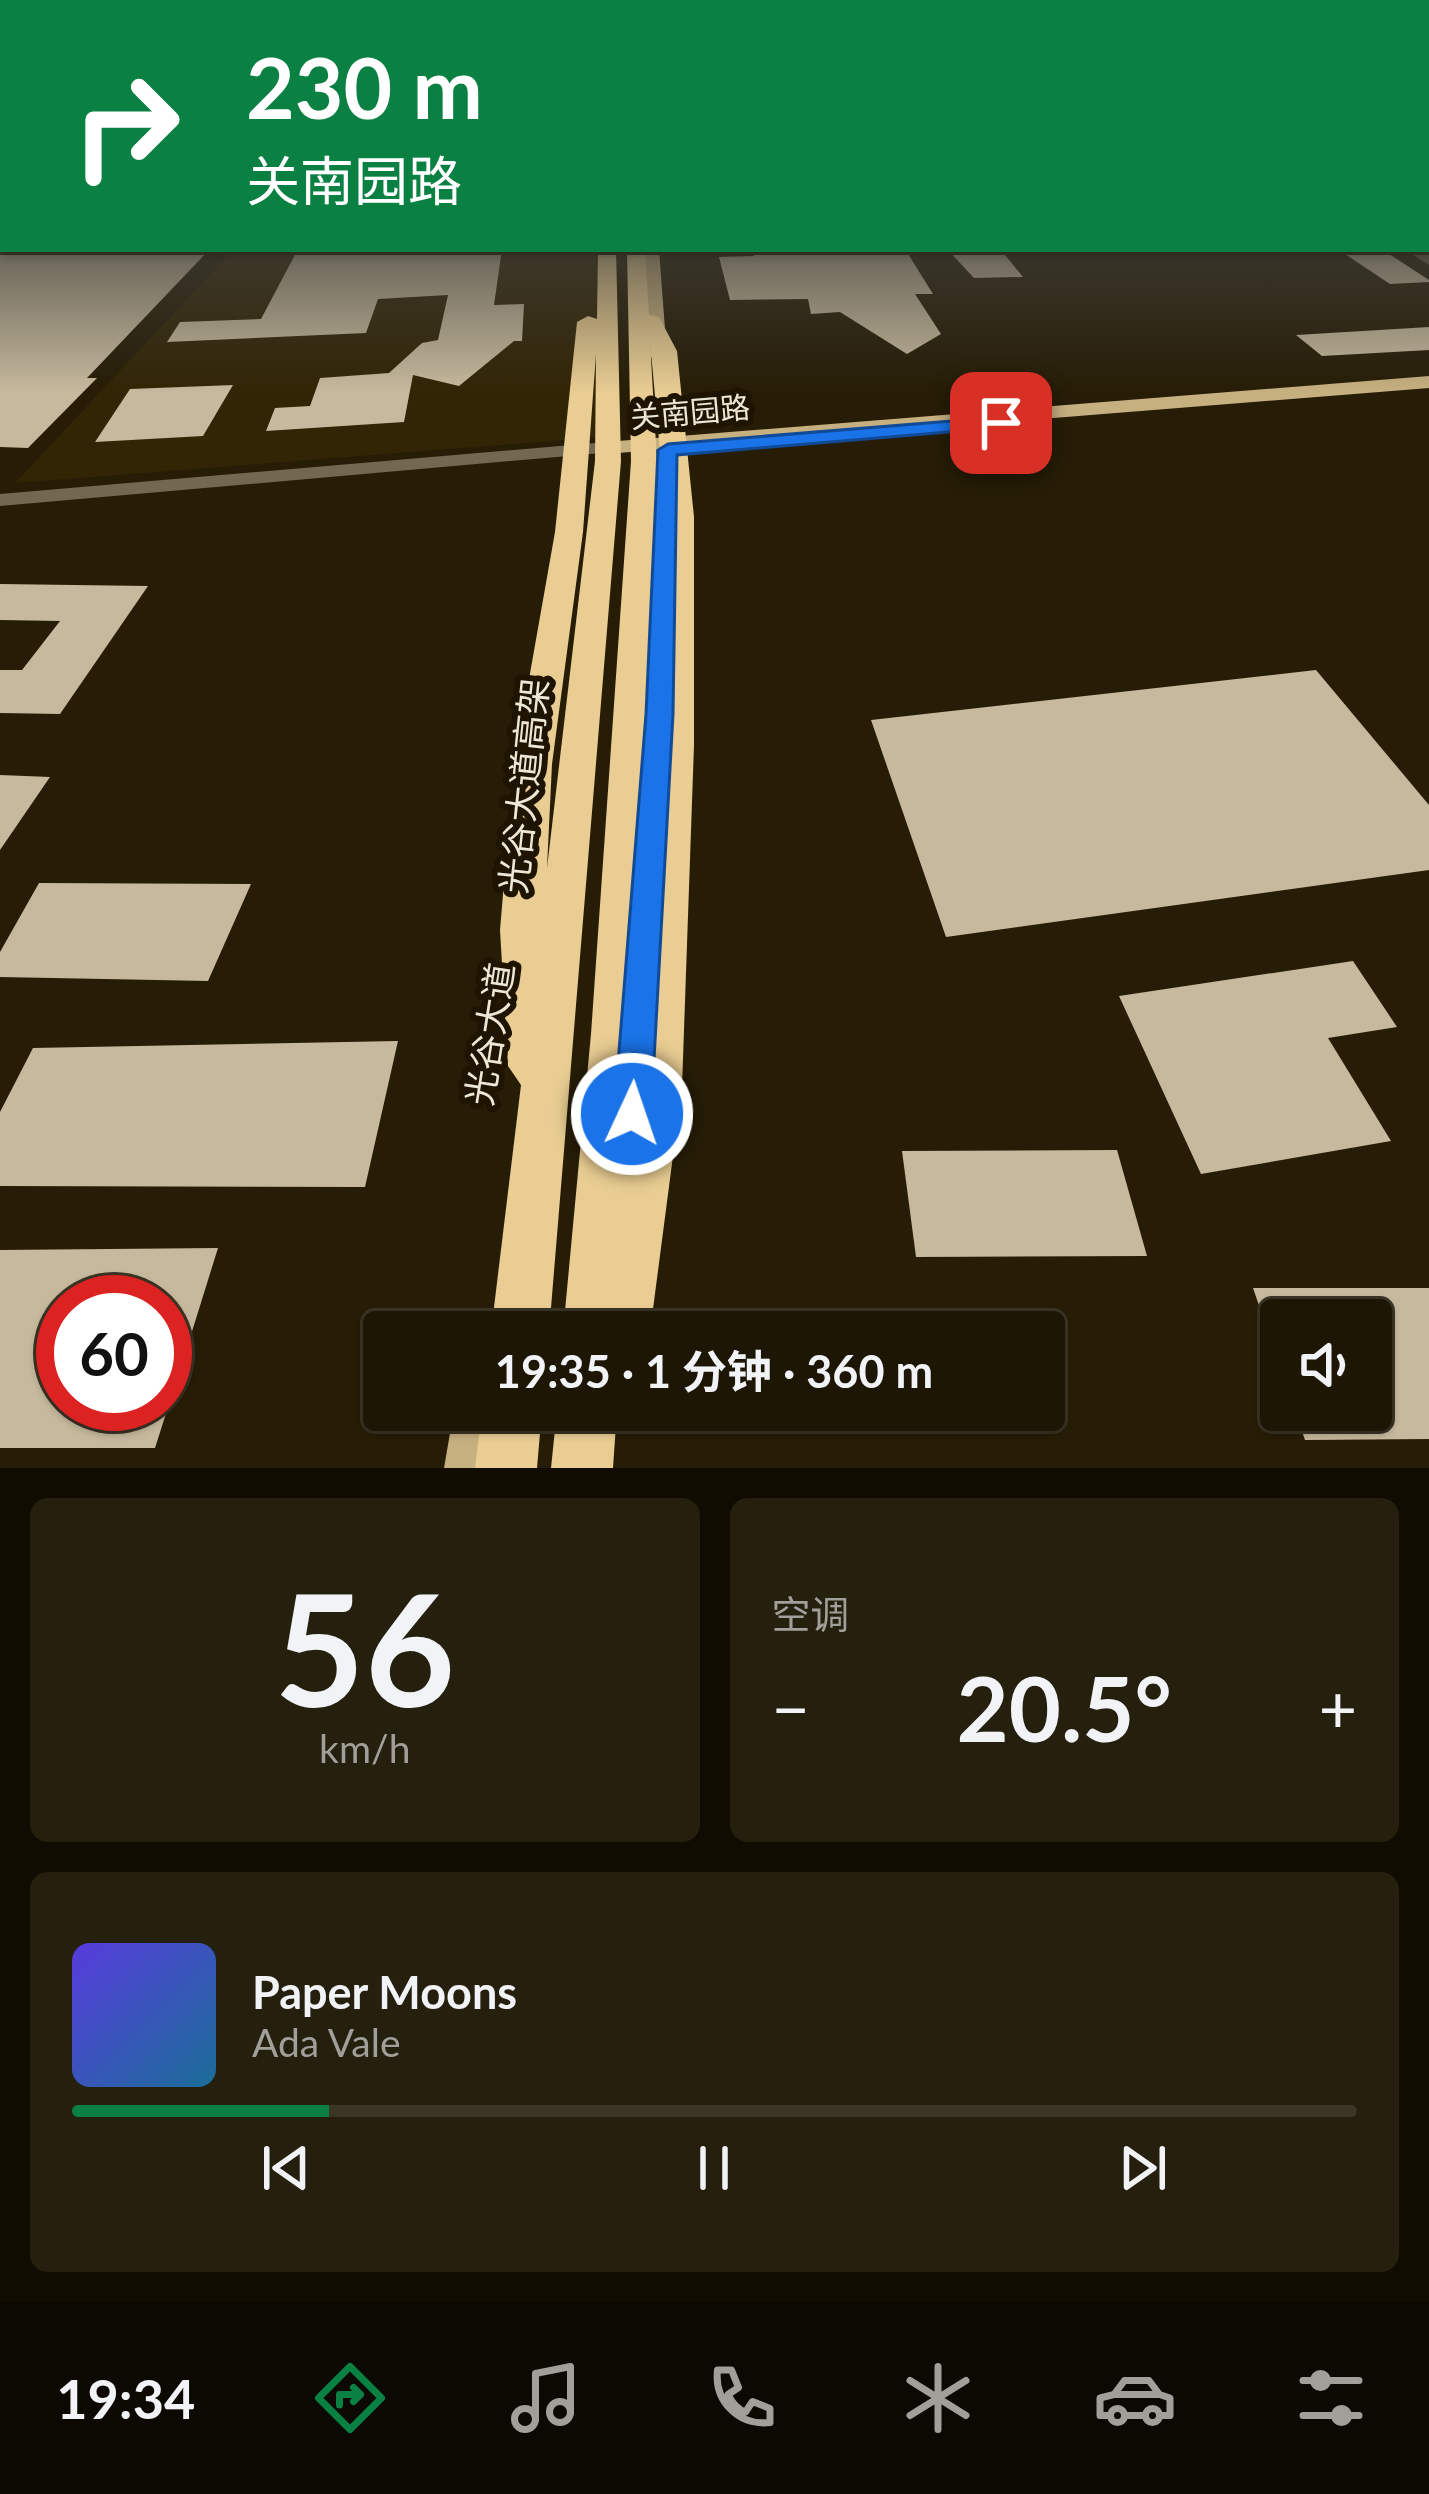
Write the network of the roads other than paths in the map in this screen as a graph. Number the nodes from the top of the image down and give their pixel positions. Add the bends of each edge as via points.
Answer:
1 (606, 257) edge
2 (609, 257) edge
3 (609, 257) edge
4 (637, 257) edge
5 (652, 257) edge
6 (641, 296) junction
7 (1429, 385) edge
8 (667, 446) junction
9 (618, 447) junction
10 (0, 500) edge
11 (532, 1070) junction
12 (494, 1311) edge
13 (522, 1311) edge
14 (594, 1311) edge
15 (621, 1311) edge
16 (623, 1311) edge
17 (476, 1431) edge
18 (510, 1431) edge
19 (585, 1431) edge
20 (613, 1431) edge
21 (470, 1468) edge
22 (506, 1468) edge
23 (582, 1468) edge
24 (611, 1468) edge

1 - 11 highway via 591,289 569,532 533,764 522,931
2 - 9 main road, 光谷大道
3 - 13 highway, 光谷大道高架 via 608,461
4 - 6 highway
5 - 8 main road
6 - 14 highway via 644,461
6 - 16 highway via 666,351 680,517 658,1087
7 - 8 main road, 关南园路
8 - 9 main road, 关南园路
8 - 15 main road via 659,714
9 - 10 street
9 - 11 main road, 光谷大道 via 589,705
11 - 12 main road, 光谷大道
17 - 21 main road
18 - 22 highway
19 - 23 highway
20 - 24 main road

